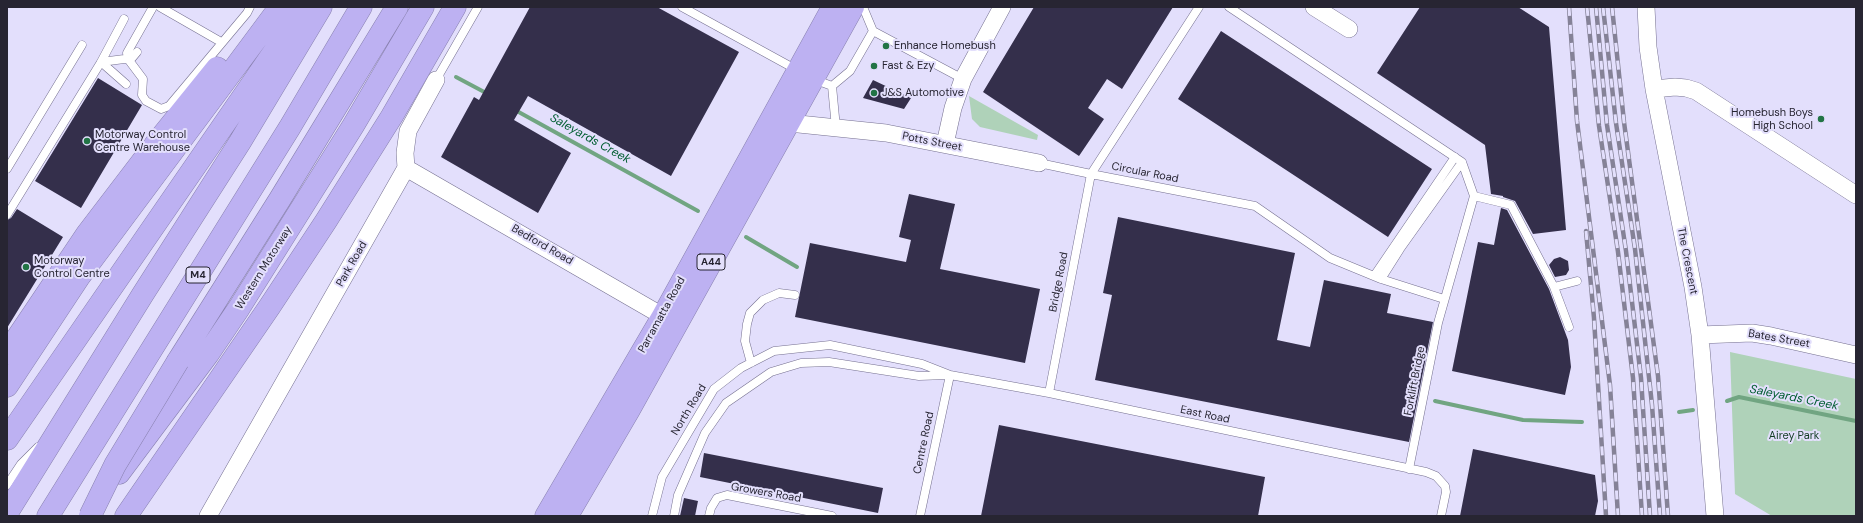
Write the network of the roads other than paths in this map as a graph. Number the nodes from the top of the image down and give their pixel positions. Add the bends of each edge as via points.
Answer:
1 (153, 7) edge
2 (160, 7) edge
3 (250, 7) edge
4 (266, 7) edge
5 (280, 7) edge
6 (361, 7) edge
7 (423, 7) edge
8 (455, 7) edge
9 (478, 7) edge
10 (682, 7) edge
11 (833, 7) edge
12 (853, 7) edge
13 (863, 7) edge
14 (1002, 7) edge
15 (1199, 7) edge
16 (1229, 7) edge
17 (1314, 7) edge
18 (1646, 7) edge
19 (311, 10) edge
20 (393, 13) edge
21 (124, 19) dead end
22 (1349, 29) dead end
23 (873, 31) junction
24 (221, 42) junction
25 (82, 45) dead end
26 (441, 50) junction
27 (137, 52) dead end
28 (128, 59) junction
29 (101, 62) junction
30 (427, 76) junction
31 (814, 79) junction
32 (963, 79) junction
33 (126, 84) dead end
34 (1654, 89) junction
35 (781, 119) junction
36 (836, 128) junction
37 (945, 144) junction
38 (1458, 160) junction
39 (1039, 163) joint
40 (406, 168) junction
41 (7, 169) edge
42 (1091, 174) junction
43 (1856, 195) edge
44 (1474, 196) junction
45 (7, 215) edge
46 (1377, 277) junction
47 (1577, 281) dead end
48 (1554, 287) junction
49 (795, 295) dead end
50 (1444, 299) junction
51 (670, 320) junction
52 (1569, 327) dead end
53 (1700, 335) junction
54 (7, 353) edge
55 (1856, 355) edge
56 (751, 362) junction
57 (950, 375) junction
58 (7, 386) edge
59 (1049, 393) junction
60 (64, 422) junction
61 (7, 439) edge
62 (1409, 469) junction
63 (7, 485) edge
64 (7, 513) edge
65 (48, 516) edge
66 (89, 516) edge
67 (126, 516) edge
68 (208, 516) edge
69 (546, 516) edge
70 (567, 516) edge
71 (652, 516) edge
72 (674, 516) edge
73 (709, 516) edge
74 (832, 516) edge
75 (920, 516) edge
76 (1441, 516) edge
77 (1715, 516) edge

1 - 28 lane via 127,53
2 - 24 lane
3 - 24 lane
4 - 54 highway via 87,234
5 - 58 highway via 79,277
6 - 65 highway, M4 via 290,127
7 - 66 highway, Western Motorway via 239,308
8 - 26 highway
9 - 26 lane
10 - 31 lane
11 - 31 highway, Parramatta Road / A44
12 - 31 highway, Parramatta Road / A44
13 - 23 lane
14 - 32 street
15 - 42 lane, Circular Road
16 - 38 lane
17 - 22 street
18 - 34 street, The Crescent
19 - 60 highway via 240,142
19 - 61 highway
20 - 66 highway, bridge via 374,48 115,465
21 - 29 lane
23 - 31 lane via 850,71
23 - 32 lane
24 - 28 lane via 169,106 161,109 146,101 142,95 143,79
25 - 41 lane
26 - 30 highway
27 - 28 lane
28 - 29 lane
29 - 33 lane
29 - 45 lane
30 - 40 street via 408,131
30 - 67 highway via 392,116 309,247
31 - 35 highway, Parramatta Road / A44
31 - 36 lane
32 - 37 street
34 - 43 street via 1675,87 1696,91
34 - 53 street, The Crescent
35 - 36 street, Potts Street
35 - 51 highway, Parramatta Road / A44
36 - 37 street, Potts Street via 886,133
37 - 39 street, Potts Street
38 - 44 lane
38 - 46 lane
39 - 42 lane, Potts Street
40 - 51 street, Bedford Road
40 - 68 street, Park Road
42 - 46 lane, Circular Road via 1255,206 1330,258
42 - 59 lane, Bridge Road
44 - 48 lane via 1511,205
44 - 50 lane, Forklift Bridge
46 - 50 lane
47 - 48 lane
48 - 52 lane
49 - 56 lane via 779,293 763,300 750,313 745,341
50 - 62 lane, Forklift Bridge
51 - 69 highway, Parramatta Road / A44
51 - 70 highway, Parramatta Road / A44 via 629,410
53 - 55 street, Bates Street via 1736,332 1759,334
53 - 77 street, The Crescent
56 - 57 lane, North Road via 774,351 830,346 922,364
56 - 71 lane, North Road via 714,389 662,477
57 - 59 lane, East Road
57 - 72 lane via 919,376 829,362 800,363 771,372 726,403 705,433 678,495
57 - 75 lane, Centre Road
59 - 62 lane, East Road
60 - 63 lane via 21,464
60 - 64 highway
62 - 76 lane, East Road via 1436,476 1442,481 1446,492
73 - 74 lane, Growers Road via 717,498 727,495

